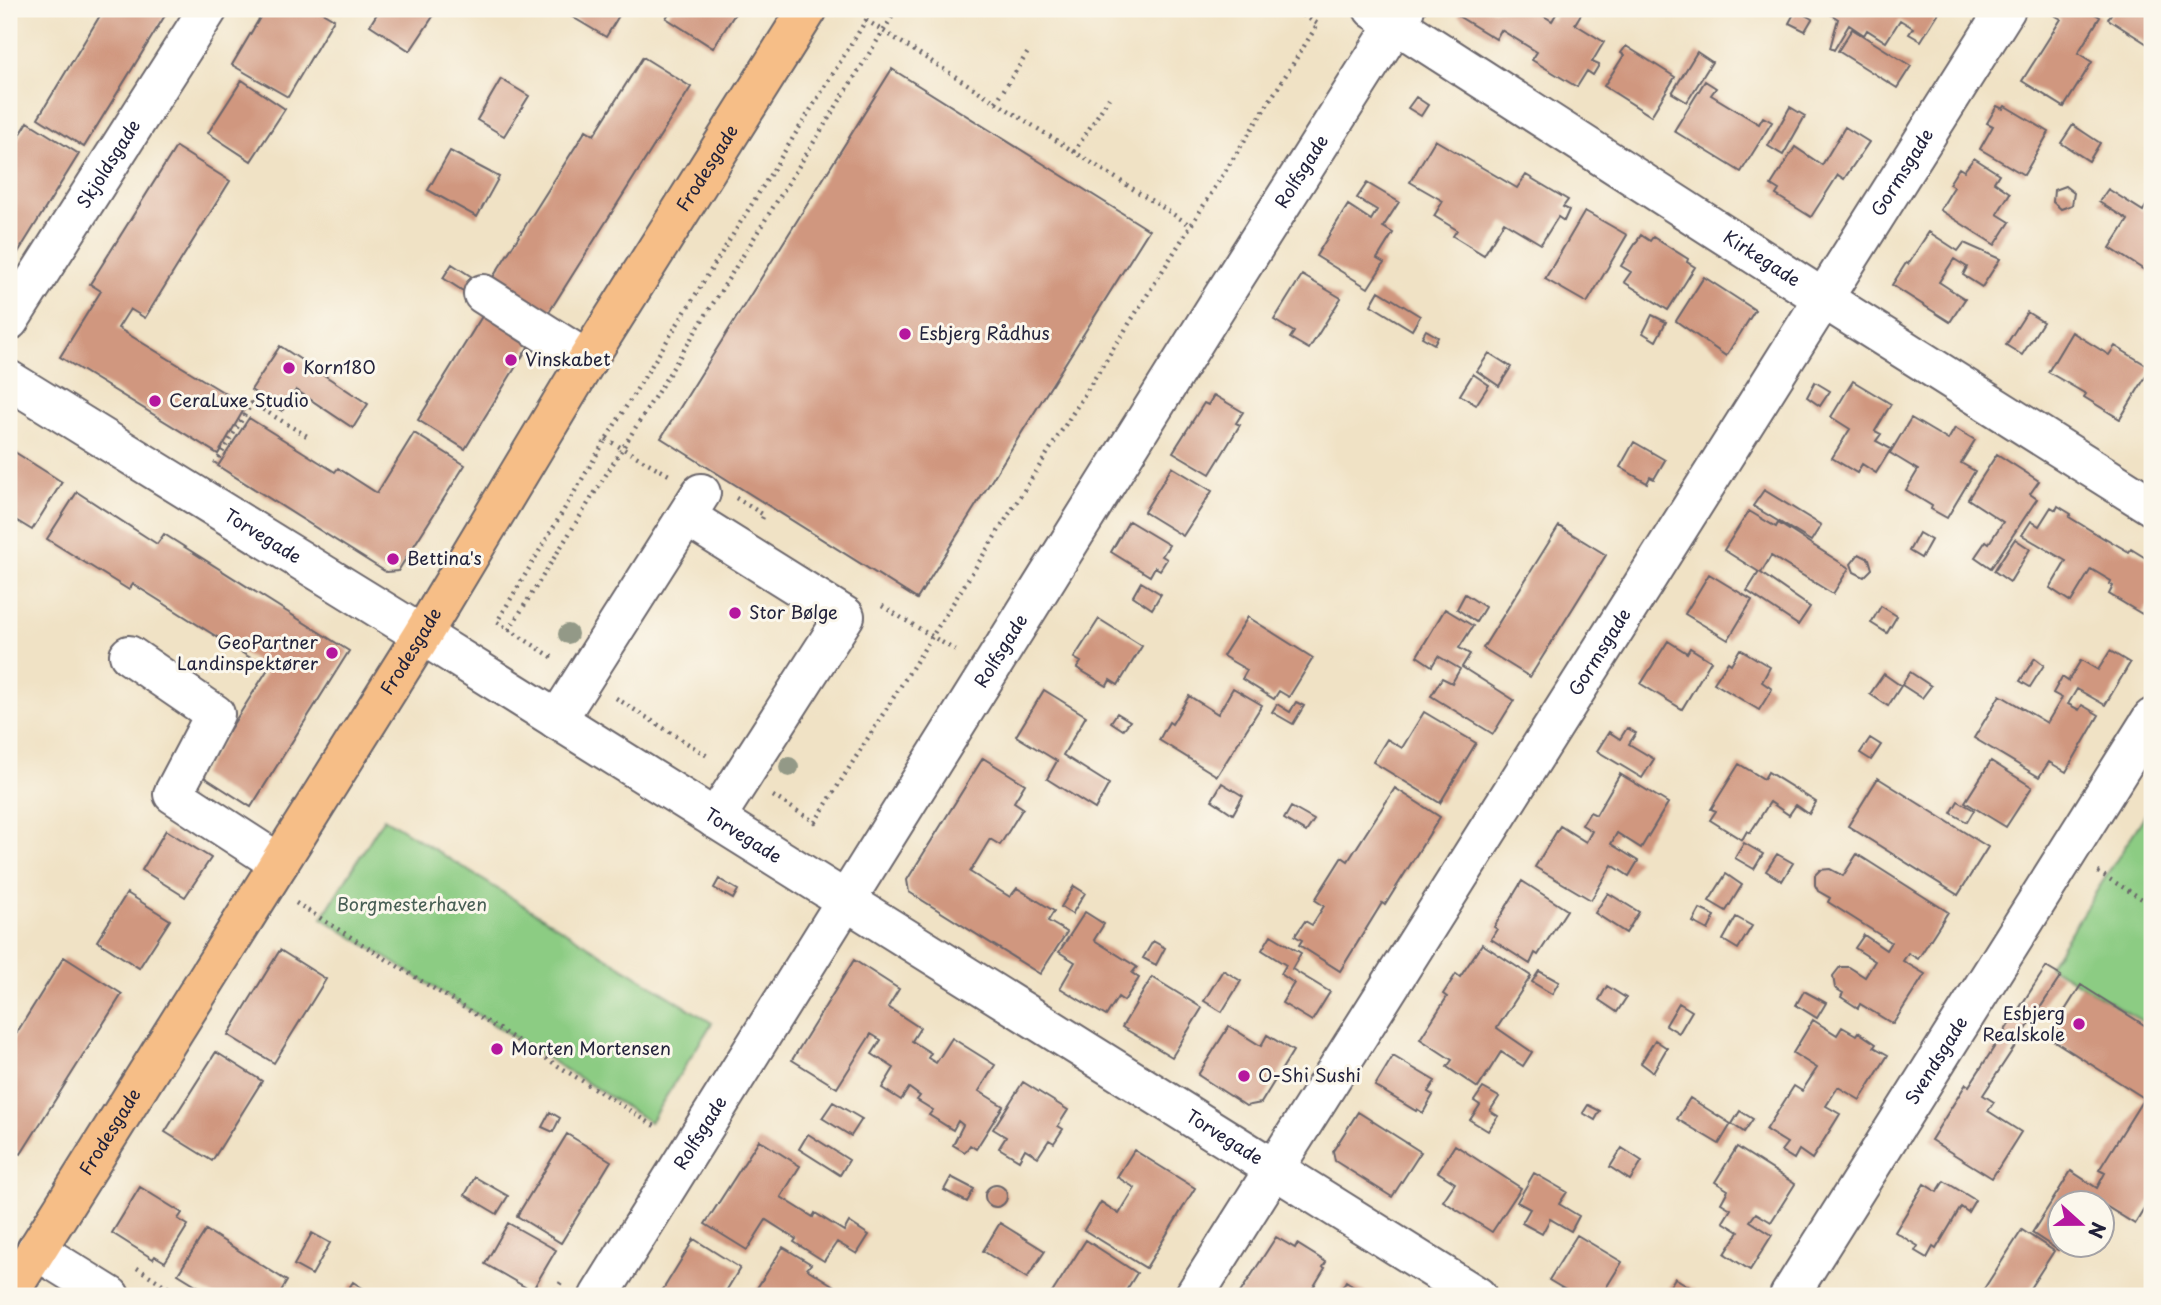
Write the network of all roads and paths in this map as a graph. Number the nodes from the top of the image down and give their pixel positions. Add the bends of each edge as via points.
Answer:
1 (208, 9) edge
2 (808, 9) edge
3 (873, 9) edge
4 (897, 9) edge
5 (1293, 9) edge
6 (2006, 9) edge
7 (1391, 14) edge
8 (866, 20) junction
9 (883, 30) junction
10 (1030, 48) dead end
11 (1109, 98) dead end
12 (996, 102) junction
13 (1074, 152) junction
14 (1190, 225) junction
15 (483, 294) dead end
16 (1824, 299) junction
17 (9, 321) edge
18 (587, 360) junction
19 (9, 380) edge
20 (307, 436) dead end
21 (606, 439) junction
22 (622, 448) junction
23 (646, 461) dead end
24 (195, 495) junction
25 (2152, 506) edge
26 (905, 621) dead end
27 (509, 630) junction
28 (422, 635) junction
29 (930, 637) junction
30 (128, 655) dead end
31 (584, 678) junction
32 (2152, 718) edge
33 (557, 719) junction
34 (741, 777) junction
35 (715, 819) junction
36 (2068, 853) junction
37 (272, 873) junction
38 (845, 902) junction
39 (2152, 905) edge
40 (658, 1128) dead end
41 (1275, 1170) junction
42 (18, 1272) edge
43 (110, 1296) edge
44 (599, 1296) edge
45 (1194, 1296) edge
46 (1477, 1296) edge
47 (1788, 1296) edge

1 - 17 street, Skjoldsgade
2 - 18 main road, Frodesgade
3 - 8 path
4 - 9 path
5 - 14 path via 1318,24
6 - 16 street, Gormsgade
7 - 16 street, Kirkegade
7 - 38 street, Rolfsgade via 1213,312
8 - 9 path
8 - 21 path
9 - 12 path
9 - 22 path
10 - 12 path
11 - 13 path
12 - 13 path
13 - 14 path
14 - 29 path
15 - 18 street
16 - 25 street, Kirkegade
16 - 41 street, Gormsgade
18 - 28 main road, Frodesgade
19 - 24 street, Torvegade
20 - 24 path via 252,403
21 - 22 path
21 - 27 path via 497,622
22 - 23 path
22 - 27 path
24 - 28 street, Torvegade
26 - 29 path
27 - 31 path
28 - 33 street, Torvegade
28 - 37 main road, Frodesgade
29 - 34 path via 815,822
30 - 37 street via 215,715 173,794
31 - 33 street
31 - 34 path
31 - 34 street via 694,505 845,616
32 - 36 street, Svendsgade
33 - 35 street, Torvegade
34 - 35 street
35 - 38 street, Torvegade
36 - 39 path
36 - 47 street, Svendsgade
37 - 40 path
37 - 42 main road, Frodesgade
38 - 41 street, Torvegade
38 - 44 street, Rolfsgade
41 - 45 street, Gormsgade
41 - 46 street, Torvegade
42 - 43 street

